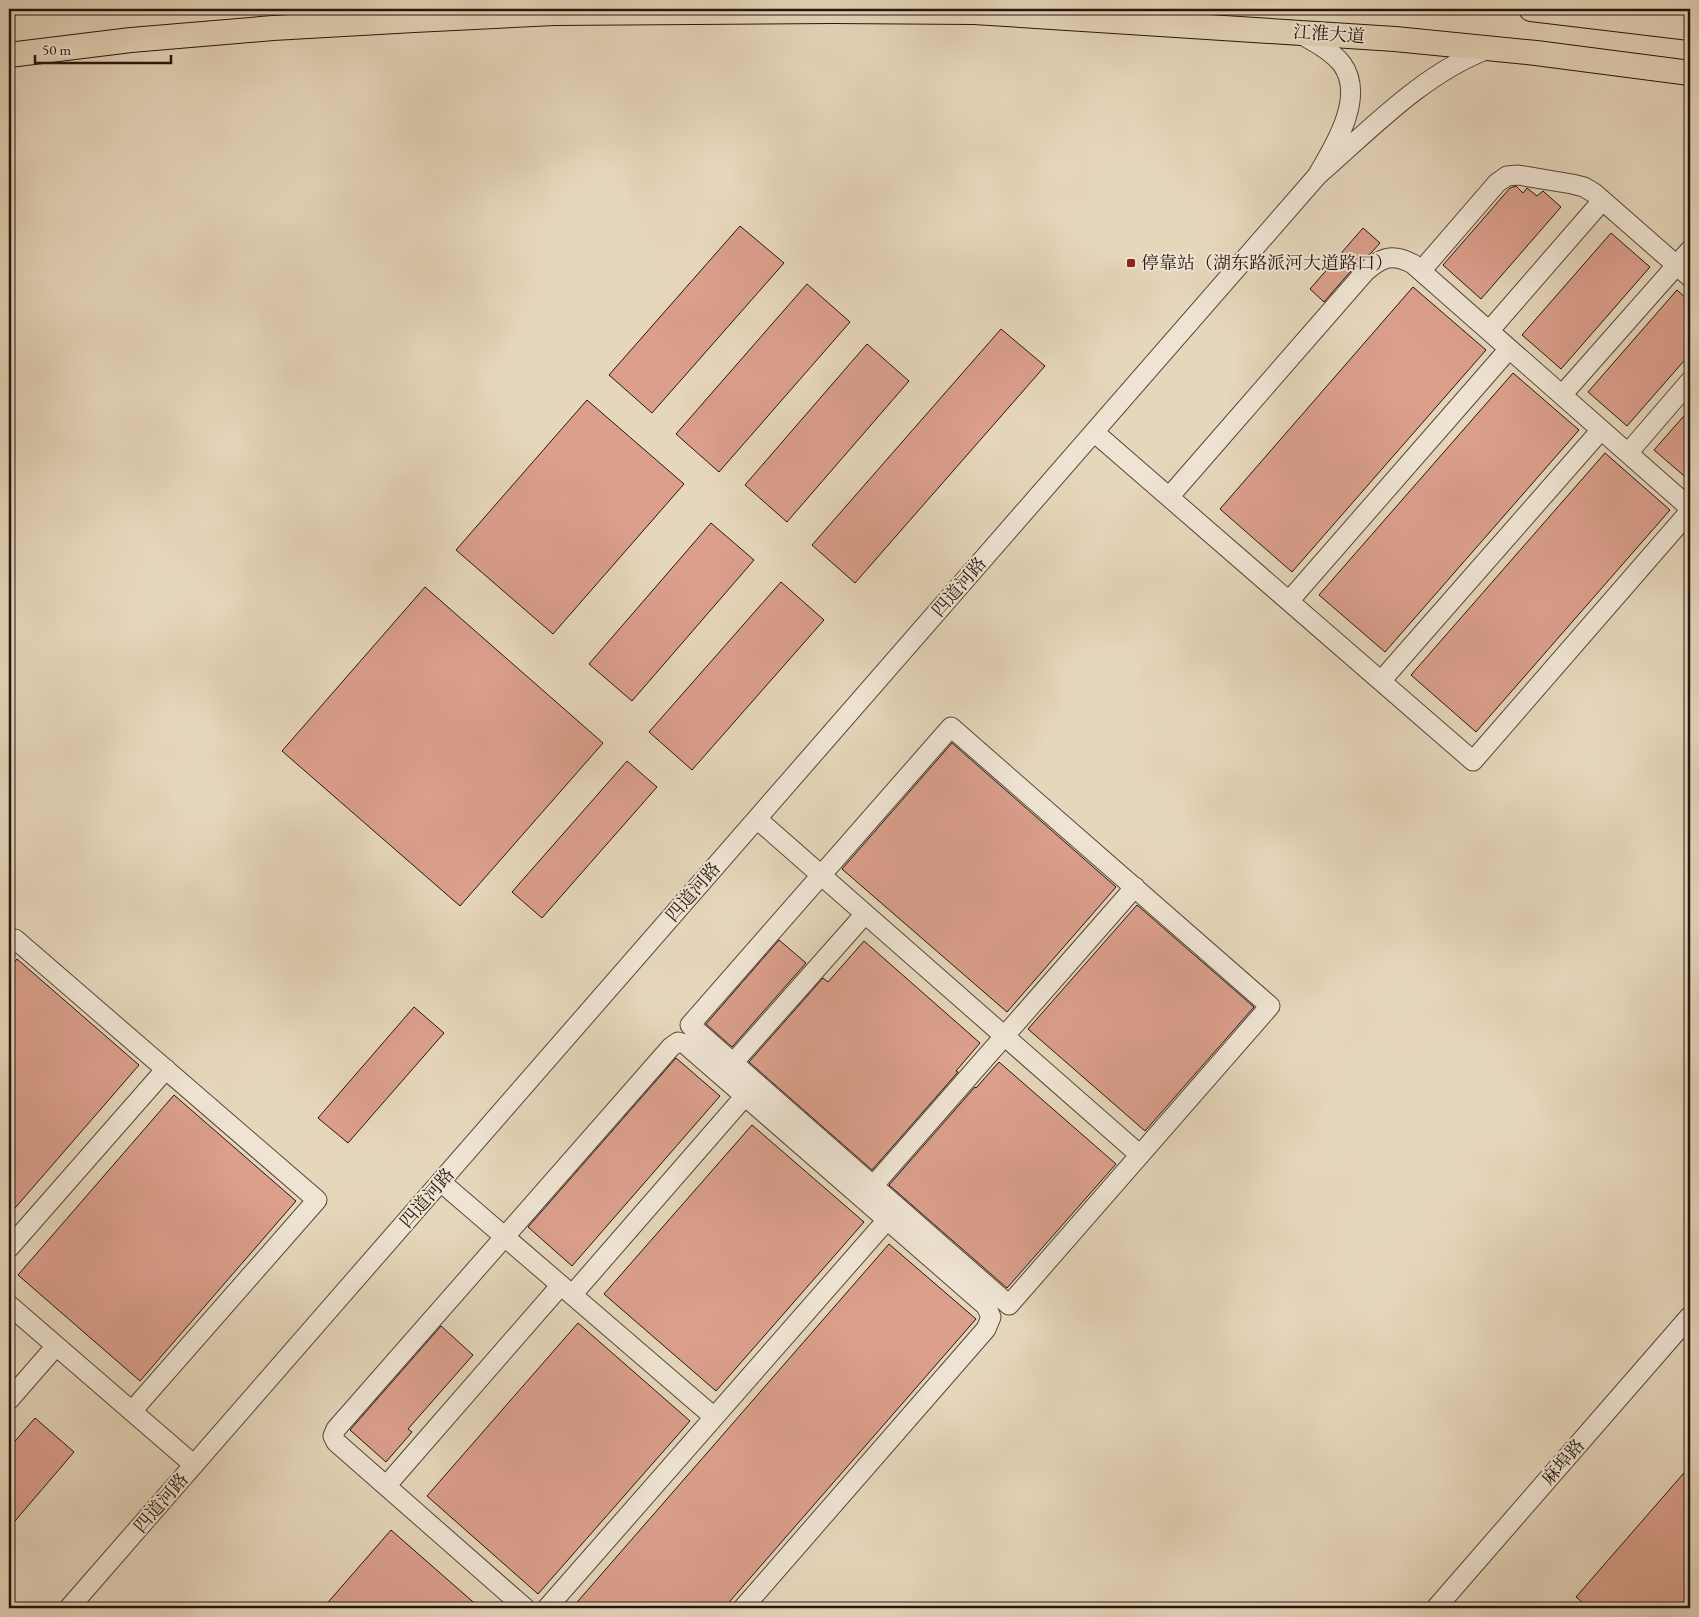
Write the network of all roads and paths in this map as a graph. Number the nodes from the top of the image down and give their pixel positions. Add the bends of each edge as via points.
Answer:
1 (1530, 9) edge
2 (1690, 28) edge
3 (1296, 32) junction
4 (1491, 48) junction
5 (9, 55) edge
6 (1690, 73) edge
7 (1318, 176) junction
8 (1602, 201) junction
9 (1690, 250) edge
10 (1421, 271) junction
11 (1683, 271) edge
12 (1489, 331) junction
13 (1509, 349) junction
14 (1690, 381) edge
15 (1562, 395) junction
16 (1601, 430) junction
17 (1094, 432) junction
18 (1628, 453) junction
19 (1169, 497) junction
20 (1690, 510) edge
21 (1289, 601) junction
22 (1381, 681) junction
23 (757, 819) junction
24 (821, 876) junction
25 (1135, 887) junction
26 (864, 914) junction
27 (9, 946) edge
28 (1004, 1036) junction
29 (733, 1063) junction
30 (166, 1069) junction
31 (745, 1096) junction
32 (1140, 1155) junction
33 (441, 1182) junction
34 (873, 1186) junction
35 (887, 1220) junction
36 (504, 1237) junction
37 (9, 1248) edge
38 (566, 1290) junction
39 (9, 1305) edge
40 (1690, 1316) edge
41 (56, 1346) junction
42 (9, 1400) edge
43 (132, 1411) junction
44 (714, 1417) junction
45 (194, 1465) junction
46 (386, 1486) junction
47 (69, 1608) edge
48 (525, 1608) edge
49 (547, 1608) edge
50 (742, 1608) edge
51 (1436, 1608) edge

1 - 2 main road
3 - 4 main road, 江淮大道
3 - 5 main road, 江淮大道 via 974,12 574,13 273,28 131,40
3 - 7 street via 1328,51 1342,64 1350,82 1349,107 1342,132
4 - 6 main road, 江淮大道
4 - 7 street via 1442,71 1421,86
7 - 17 street, 四道河路
8 - 10 street via 1584,187 1518,175 1507,176 1497,183
8 - 11 street
8 - 12 street
9 - 11 street
10 - 12 street
10 - 19 street via 1402,258 1391,258 1377,262 1365,272
11 - 15 street
12 - 13 street
13 - 15 street
13 - 21 street
14 - 18 street
15 - 16 street
16 - 18 street
16 - 22 street
17 - 19 street
17 - 23 street, 四道河路
18 - 20 street
19 - 21 street
20 - 22 street via 1473,760
21 - 22 street
23 - 24 street
23 - 33 street, 四道河路
24 - 25 street via 952,727
24 - 26 street
24 - 29 street via 690,1025
25 - 28 street
25 - 32 street via 1270,1006
26 - 28 street
26 - 29 street
27 - 30 street via 15,939
28 - 32 street
28 - 34 street
29 - 34 street
30 - 37 street
30 - 43 street via 316,1200
31 - 35 street
31 - 36 street via 685,1044 678,1042
31 - 38 street
32 - 34 street via 1009,1305
33 - 36 street
33 - 45 street, 四道河路
35 - 44 street
35 - 50 street via 986,1306 991,1317 986,1329
36 - 38 street
36 - 46 street via 336,1428 333,1436 336,1442
38 - 44 street
38 - 46 street
39 - 41 street
40 - 51 street, 麻埠路
41 - 42 street
41 - 43 street
43 - 45 street
44 - 49 street
45 - 47 street, 四道河路
46 - 48 street

